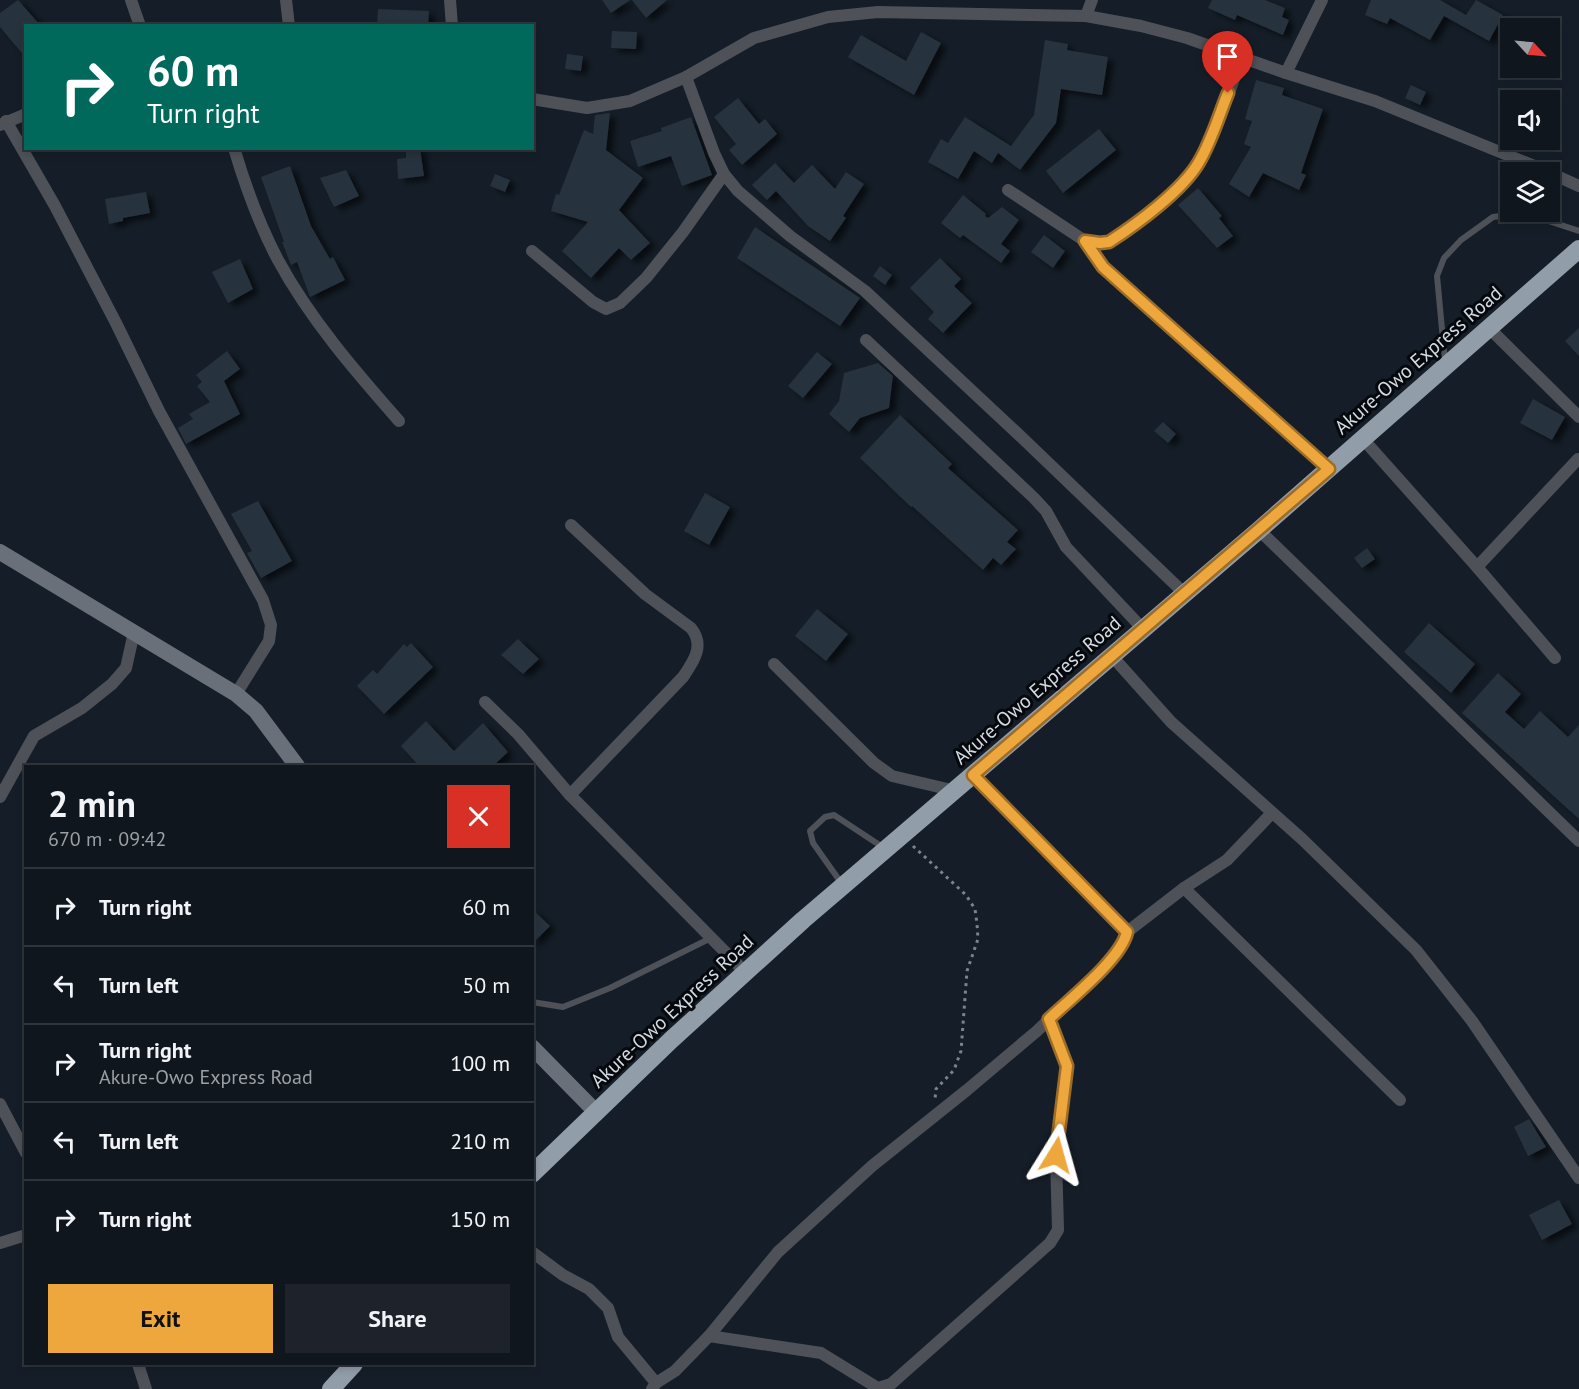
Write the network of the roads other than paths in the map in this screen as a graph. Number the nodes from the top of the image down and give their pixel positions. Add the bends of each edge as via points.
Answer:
1 (131, 0) edge
2 (286, 0) edge
3 (450, 0) edge
4 (854, 0) edge
5 (1092, 0) edge
6 (1322, 0) edge
7 (853, 14) junction
8 (1086, 16) junction
9 (139, 24) edge
10 (289, 24) edge
11 (452, 24) edge
12 (1242, 57) junction
13 (1286, 73) junction
14 (686, 77) junction
15 (534, 99) edge
16 (24, 115) edge
17 (3, 123) edge
18 (235, 150) edge
19 (1522, 162) edge
20 (724, 174) junction
21 (1560, 178) edge
22 (1579, 186) edge
23 (1008, 190) dead end
24 (1579, 231) edge
25 (1085, 241) junction
26 (1579, 249) edge
27 (532, 251) dead end
28 (1489, 328) junction
29 (866, 339) dead end
30 (1445, 366) junction
31 (1579, 417) edge
32 (399, 421) dead end
33 (1363, 439) junction
34 (1578, 459) edge
35 (1329, 469) junction
36 (571, 525) dead end
37 (1259, 530) junction
38 (0, 552) edge
39 (1477, 567) junction
40 (1184, 593) junction
41 (1143, 628) junction
42 (134, 632) junction
43 (1111, 655) junction
44 (1555, 658) dead end
45 (774, 664) dead end
46 (236, 694) junction
47 (485, 702) dead end
48 (296, 765) edge
49 (973, 775) junction
50 (956, 791) junction
51 (570, 795) junction
52 (0, 797) edge
53 (1272, 813) junction
54 (1579, 841) edge
55 (887, 850) junction
56 (844, 886) junction
57 (1184, 888) junction
58 (1127, 932) junction
59 (711, 938) junction
60 (746, 973) junction
61 (534, 1002) edge
62 (1049, 1019) junction
63 (534, 1049) edge
64 (1400, 1100) dead end
65 (0, 1104) edge
66 (596, 1112) junction
67 (24, 1150) edge
68 (534, 1172) edge
69 (1579, 1178) edge
70 (24, 1236) edge
71 (0, 1243) edge
72 (534, 1253) edge
73 (709, 1336) junction
74 (138, 1365) edge
75 (353, 1365) edge
76 (654, 1386) edge
77 (146, 1389) edge
78 (331, 1389) edge

1 - 9 street
2 - 10 street
3 - 11 street
4 - 7 street
5 - 8 street
6 - 13 street
7 - 8 street
7 - 14 street via 754,38
8 - 12 street via 1188,38
12 - 13 street
12 - 25 street via 1215,128 1189,177 1109,242
13 - 19 street via 1375,101
14 - 15 street via 630,101 587,108
14 - 20 street
16 - 17 street
17 - 46 street via 56,206 159,411 263,600 271,625 269,641
18 - 32 street via 278,260 352,368
20 - 27 street via 646,278 620,303 606,309
20 - 40 street via 790,236 865,291
21 - 22 street
23 - 25 street
24 - 30 lane via 1530,215 1514,214 1492,217 1461,240 1444,258 1437,276
25 - 35 street via 1103,267
26 - 28 highway, Akure-Owo Express Road
28 - 30 highway, Akure-Owo Express Road
28 - 31 street
29 - 41 street via 1034,498 1066,547
30 - 33 highway, Akure-Owo Express Road
33 - 35 highway, Akure-Owo Express Road
33 - 39 street
34 - 39 street
35 - 37 highway, Akure-Owo Express Road
36 - 51 street via 645,594 691,628 698,649 683,677
37 - 40 highway, Akure-Owo Express Road
37 - 54 street
38 - 42 street
39 - 44 street
40 - 41 highway, Akure-Owo Express Road
41 - 43 highway, Akure-Owo Express Road
42 - 46 street
42 - 52 street via 126,668 82,708 33,736
43 - 49 highway, Akure-Owo Express Road
43 - 53 street via 1171,722
45 - 50 street via 892,776
46 - 48 street via 256,711
47 - 51 street
49 - 50 highway, Akure-Owo Express Road
49 - 58 street
50 - 55 highway, Akure-Owo Express Road
51 - 59 street
53 - 57 street via 1227,860
53 - 69 street via 1416,950 1472,1021
55 - 56 highway, Akure-Owo Express Road
55 - 56 lane via 834,816 825,817 810,831 813,843
56 - 60 highway, Akure-Owo Express Road
57 - 58 street
57 - 64 street
58 - 62 street via 1125,943 1109,961
59 - 60 street
59 - 61 lane via 562,1007
60 - 66 highway, Akure-Owo Express Road
62 - 73 street via 872,1166 778,1252
62 - 73 street via 1067,1066 1056,1155 1058,1230 1050,1243 891,1384 878,1388 821,1353
63 - 66 street
65 - 67 street
66 - 68 highway, Akure-Owo Express Road
70 - 71 street
72 - 76 street via 590,1289 608,1308 618,1337
73 - 76 street via 675,1371
74 - 77 street
75 - 78 highway

